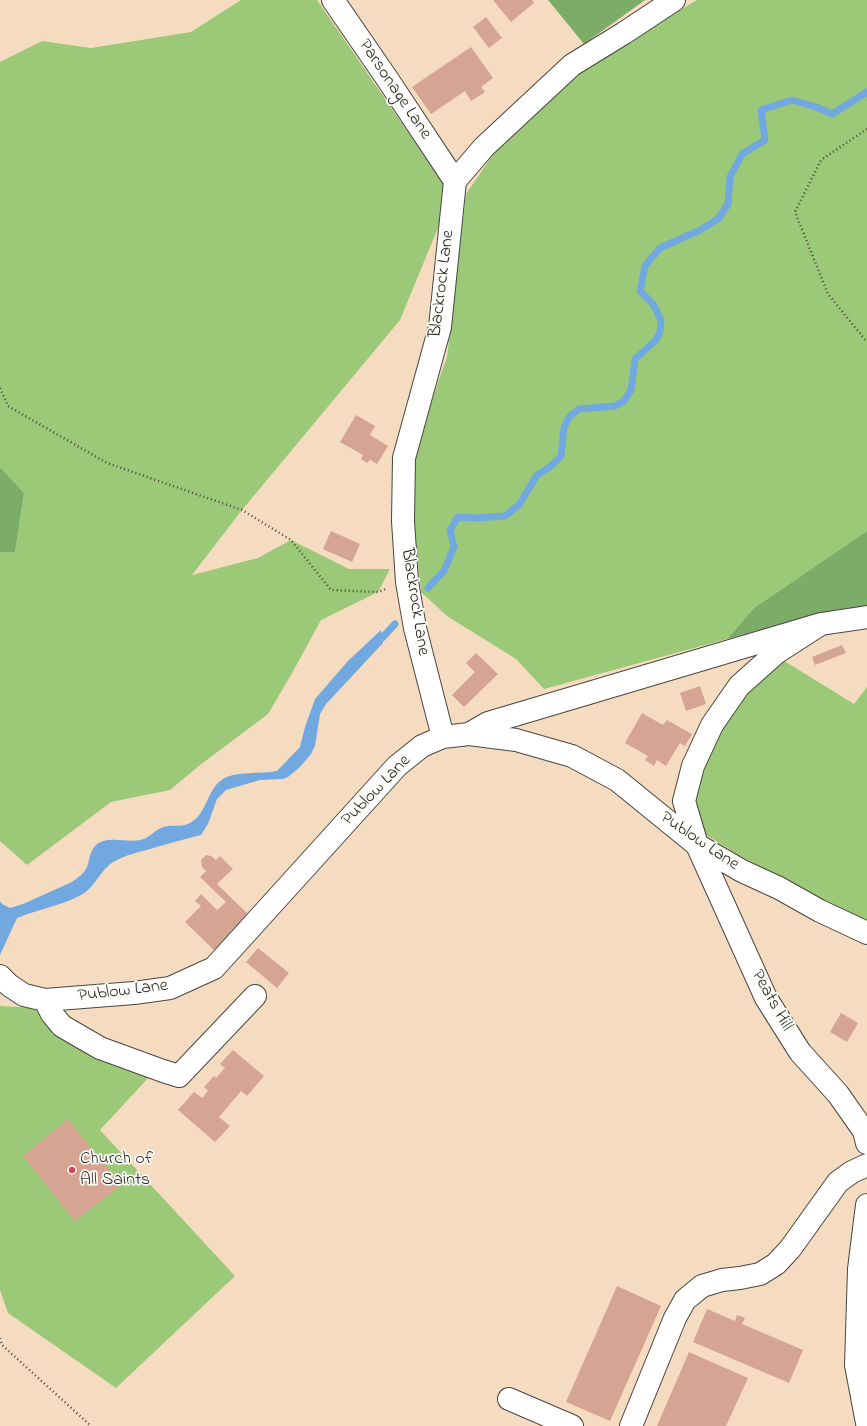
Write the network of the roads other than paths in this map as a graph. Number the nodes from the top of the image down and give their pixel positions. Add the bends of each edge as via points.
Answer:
1 (333, 0) edge
2 (674, 0) edge
3 (455, 181) junction
4 (867, 617) edge
5 (821, 624) junction
6 (469, 734) junction
7 (442, 737) junction
8 (698, 845) junction
9 (867, 933) edge
10 (5, 980) edge
11 (255, 996) dead end
12 (45, 1000) junction
13 (867, 1143) edge
14 (867, 1165) edge
15 (867, 1206) edge
16 (509, 1399) dead end
17 (867, 1423) edge
18 (572, 1426) edge
19 (631, 1426) edge

1 - 3 street, Parsonage Lane
2 - 3 street via 572,65 484,147
3 - 7 street, Blackrock Lane via 440,327 404,458 403,489 407,582 415,628
4 - 5 street
5 - 6 street via 488,723
5 - 8 street, Peats Hill via 776,653 739,686 712,725 693,766 684,801
6 - 7 street, Publow Lane
6 - 8 street, Publow Lane via 516,740 572,756 617,780
7 - 12 street, Publow Lane via 422,746 397,766 214,968 170,988
8 - 9 street, Publow Lane via 742,871
8 - 13 street, Peats Hill via 766,998 800,1052 838,1094 864,1131
10 - 12 street, Publow Lane via 24,995
11 - 12 street via 179,1076 100,1048 62,1026
14 - 19 street via 838,1182 776,1264 760,1274 702,1286 685,1300 675,1318
15 - 17 street via 859,1270 856,1365
16 - 18 street

